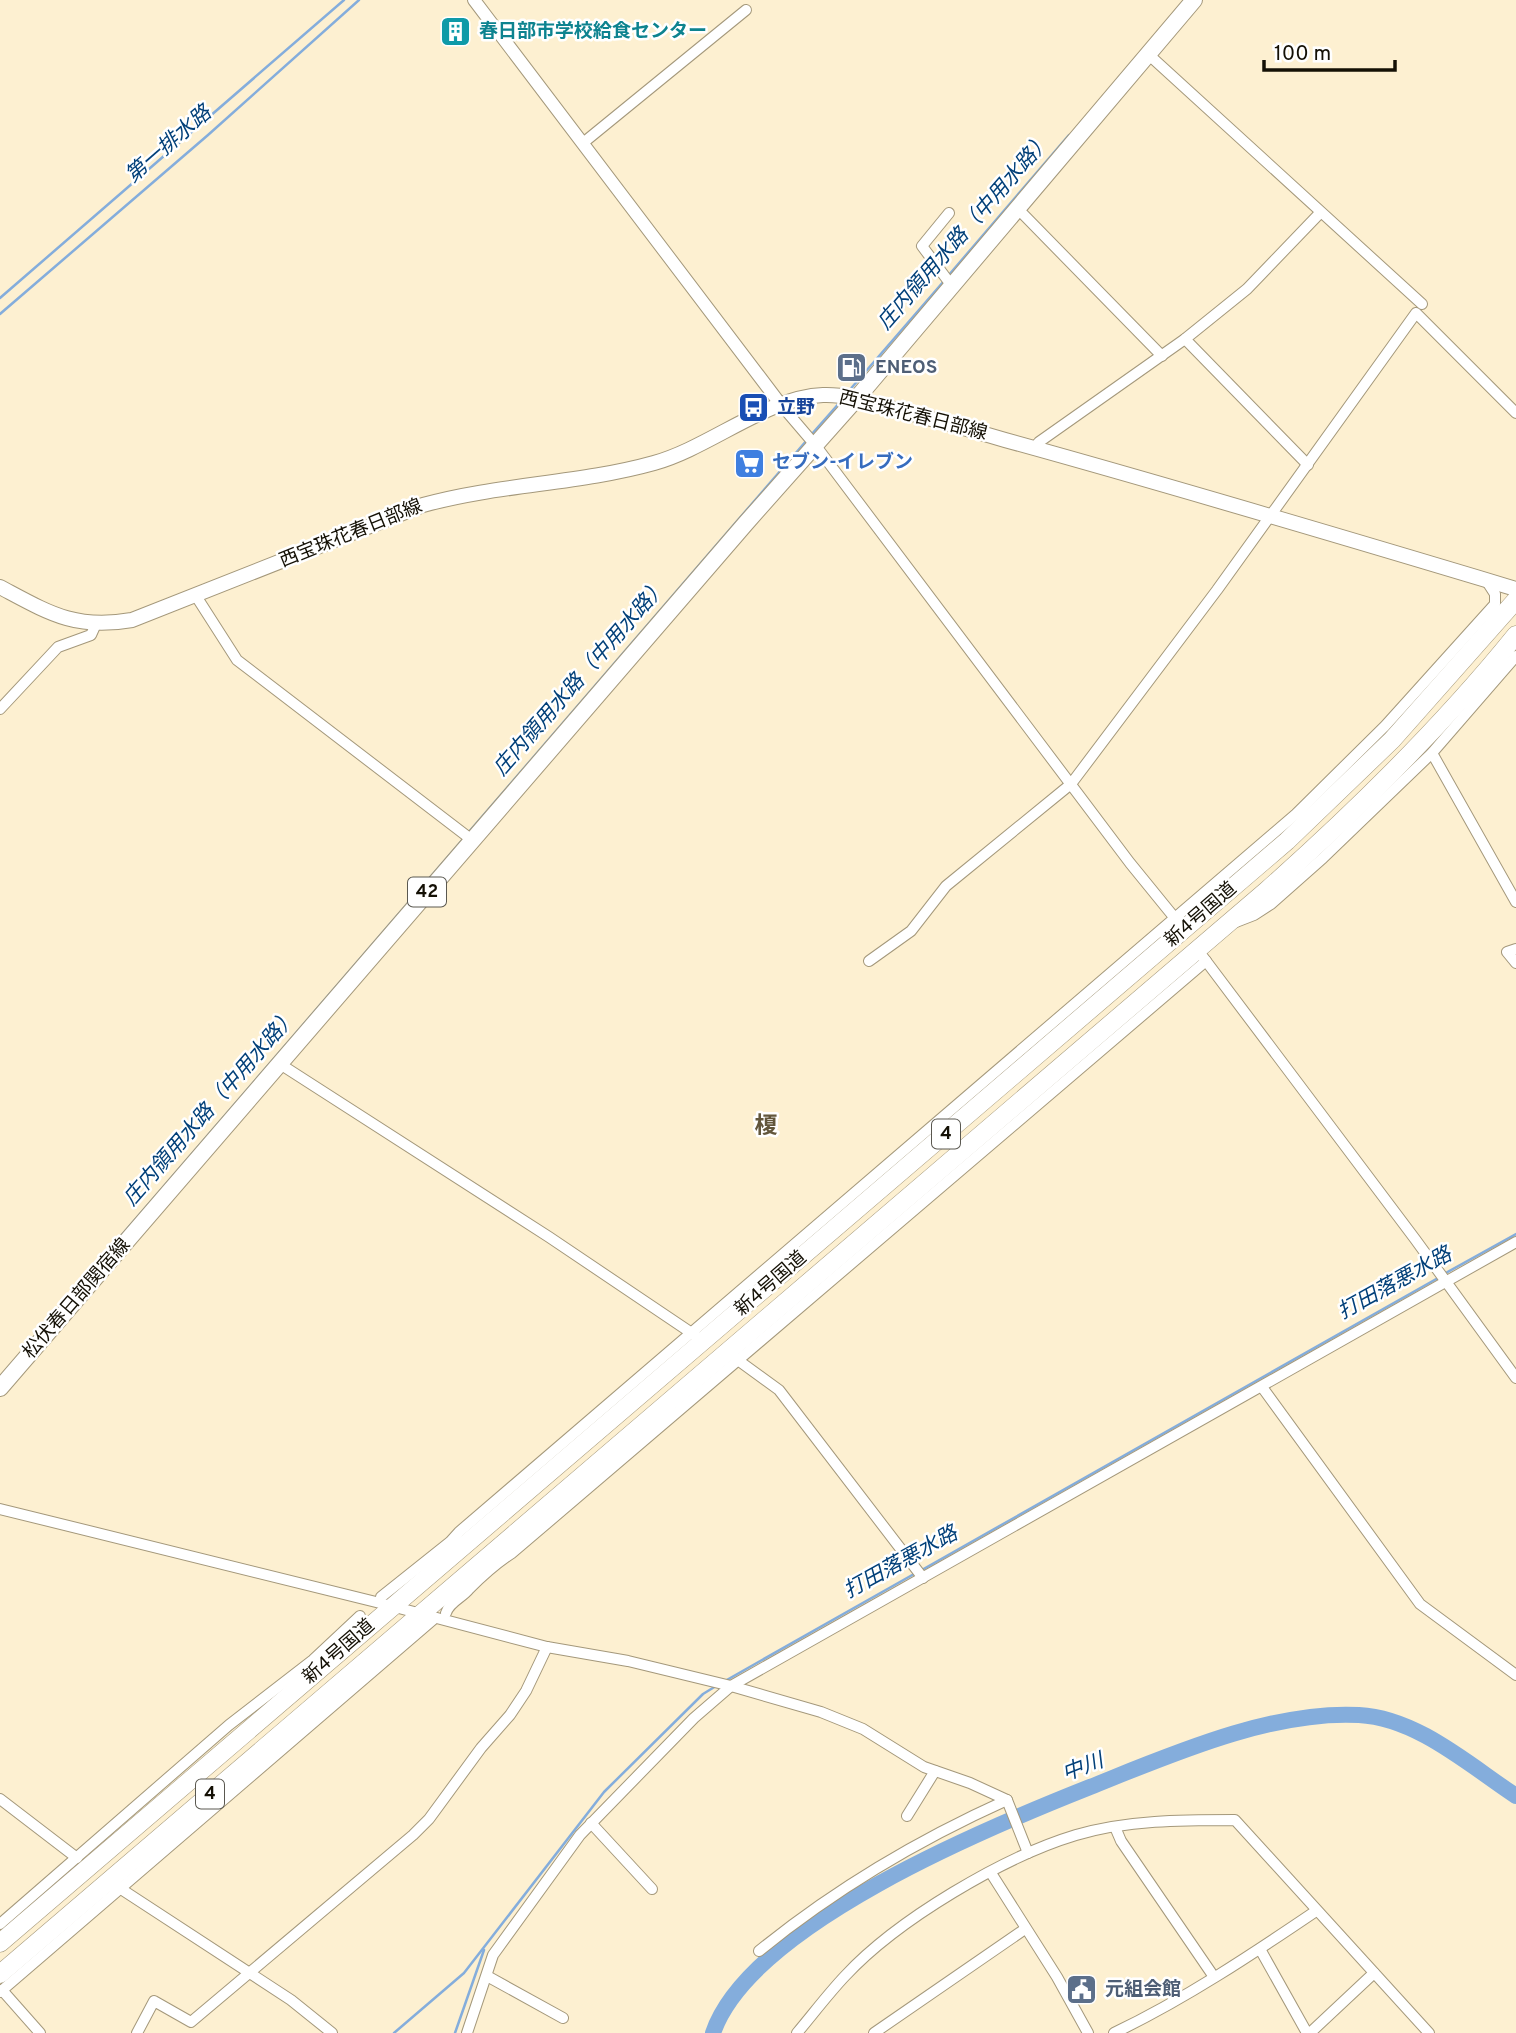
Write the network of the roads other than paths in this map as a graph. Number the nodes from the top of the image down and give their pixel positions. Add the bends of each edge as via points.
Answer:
1 (474, 0) edge
2 (1194, 0) edge
3 (747, 10) dead end
4 (1149, 54) junction
5 (583, 143) junction
6 (1018, 209) junction
7 (949, 213) dead end
8 (1320, 213) junction
9 (952, 286) junction
10 (1422, 304) dead end
11 (1185, 339) junction
12 (1162, 356) junction
13 (857, 398) junction
14 (781, 405) junction
15 (1516, 413) edge
16 (816, 446) junction
17 (1034, 448) junction
18 (1308, 465) junction
19 (1269, 515) junction
20 (1486, 580) junction
21 (0, 587) edge
22 (1516, 589) edge
23 (196, 596) junction
24 (1516, 600) edge
25 (96, 624) junction
26 (1516, 635) edge
27 (1516, 656) edge
28 (0, 709) edge
29 (1432, 753) junction
30 (1070, 784) junction
31 (472, 839) junction
32 (1516, 902) edge
33 (1180, 924) junction
34 (1225, 926) junction
35 (1516, 949) edge
36 (1202, 955) junction
37 (869, 961) dead end
38 (1516, 963) edge
39 (279, 1064) junction
40 (1516, 1242) edge
41 (1446, 1283) junction
42 (698, 1337) junction
43 (732, 1356) junction
44 (1516, 1378) edge
45 (1262, 1387) junction
46 (0, 1388) edge
47 (0, 1509) edge
48 (482, 1569) junction
49 (923, 1578) junction
50 (387, 1602) junction
51 (446, 1613) dead end
52 (360, 1616) dead end
53 (427, 1616) junction
54 (547, 1647) junction
55 (324, 1658) junction
56 (1516, 1675) edge
57 (731, 1686) junction
58 (935, 1771) junction
59 (0, 1799) edge
60 (1007, 1800) junction
61 (907, 1816) dead end
62 (591, 1823) junction
63 (1115, 1827) junction
64 (1028, 1853) junction
65 (77, 1858) junction
66 (991, 1873) junction
67 (115, 1885) junction
68 (652, 1889) dead end
69 (1316, 1911) junction
70 (0, 1924) edge
71 (1025, 1929) junction
72 (0, 1943) edge
73 (1260, 1949) junction
74 (759, 1951) dead end
75 (250, 1973) junction
76 (1374, 1973) junction
77 (487, 1976) junction
78 (1214, 1977) junction
79 (1, 1985) edge
80 (563, 2018) dead end
81 (40, 2033) edge
82 (137, 2033) edge
83 (332, 2033) edge
84 (467, 2033) edge
85 (797, 2033) edge
86 (874, 2033) edge
87 (1088, 2033) edge
88 (1114, 2033) edge
89 (1308, 2033) edge
90 (1429, 2033) edge

1 - 5 street
2 - 4 main road, 松伏春日部関宿線 / 42
3 - 5 street
4 - 6 main road, 松伏春日部関宿線 / 42
4 - 8 street
5 - 14 street
6 - 9 main road, 松伏春日部関宿線 / 42
6 - 12 street
7 - 9 street via 922,246
8 - 10 street
8 - 11 street via 1247,289
9 - 13 main road, 松伏春日部関宿線 / 42
11 - 12 street
11 - 18 street
12 - 17 street
13 - 14 main road, 西宝珠花春日部線 via 812,396
13 - 16 main road, 松伏春日部関宿線 / 42
13 - 17 main road, 西宝珠花春日部線
14 - 16 street
14 - 23 main road, 西宝珠花春日部線 via 658,462 423,505
15 - 18 street via 1416,313
16 - 30 street
16 - 31 main road, 松伏春日部関宿線 / 42
17 - 19 main road, 西宝珠花春日部線
18 - 19 street
19 - 20 main road, 西宝珠花春日部線
19 - 30 street
20 - 22 main road, 西宝珠花春日部線
20 - 33 street via 1495,594 1495,604 1448,659 1334,779
21 - 25 main road, 西宝珠花春日部線 via 49,613
23 - 25 main road, 西宝珠花春日部線 via 132,620
23 - 31 street via 237,660
24 - 33 highway, 新4号国道 / 4 via 1367,766 1287,841
25 - 28 street via 91,635 58,646
26 - 34 highway, 新4号国道 / 4 via 1377,788
27 - 29 street
29 - 32 street
29 - 34 street via 1271,904
30 - 33 street
30 - 37 street via 946,886 911,931
31 - 39 main road, 松伏春日部関宿線 / 42
33 - 42 highway, 新4号国道 / 4
34 - 36 highway, 新4号国道 / 4
35 - 38 street via 1507,952
36 - 41 street
36 - 43 highway, 新4号国道 / 4
39 - 42 street
39 - 46 main road, 松伏春日部関宿線 / 42
40 - 41 street
41 - 44 street
41 - 45 street
42 - 50 highway, 新4号国道 / 4
43 - 48 highway, 新4号国道 / 4
43 - 49 street via 779,1390
45 - 49 street
45 - 56 street via 1419,1604
47 - 50 street
48 - 51 street
48 - 53 highway, 新4号国道 / 4
49 - 57 street
50 - 53 street
50 - 55 highway, 新4号国道 / 4
52 - 55 street
53 - 54 street
53 - 67 highway, 新4号国道 / 4
54 - 57 street
54 - 75 street via 526,1691 429,1819
55 - 65 street via 229,1726
55 - 72 highway, 新4号国道 / 4
57 - 58 street via 863,1729
57 - 62 street
58 - 60 street
58 - 61 street
59 - 65 street
60 - 64 street
60 - 74 street via 887,1861
62 - 68 street
62 - 77 street via 493,1955
63 - 64 street
63 - 69 street via 1170,1820 1235,1820
63 - 78 street
64 - 66 street
65 - 70 street
66 - 71 street
66 - 85 street via 962,1887 886,1940 845,1976
67 - 75 street
67 - 79 highway, 新4号国道 / 4
69 - 73 street
69 - 76 street
71 - 86 street
71 - 87 street
73 - 78 street
73 - 89 street
75 - 82 street via 191,2022 154,2001
75 - 83 street
76 - 89 street
76 - 90 street
77 - 80 street
77 - 84 street
78 - 88 street
79 - 81 street

